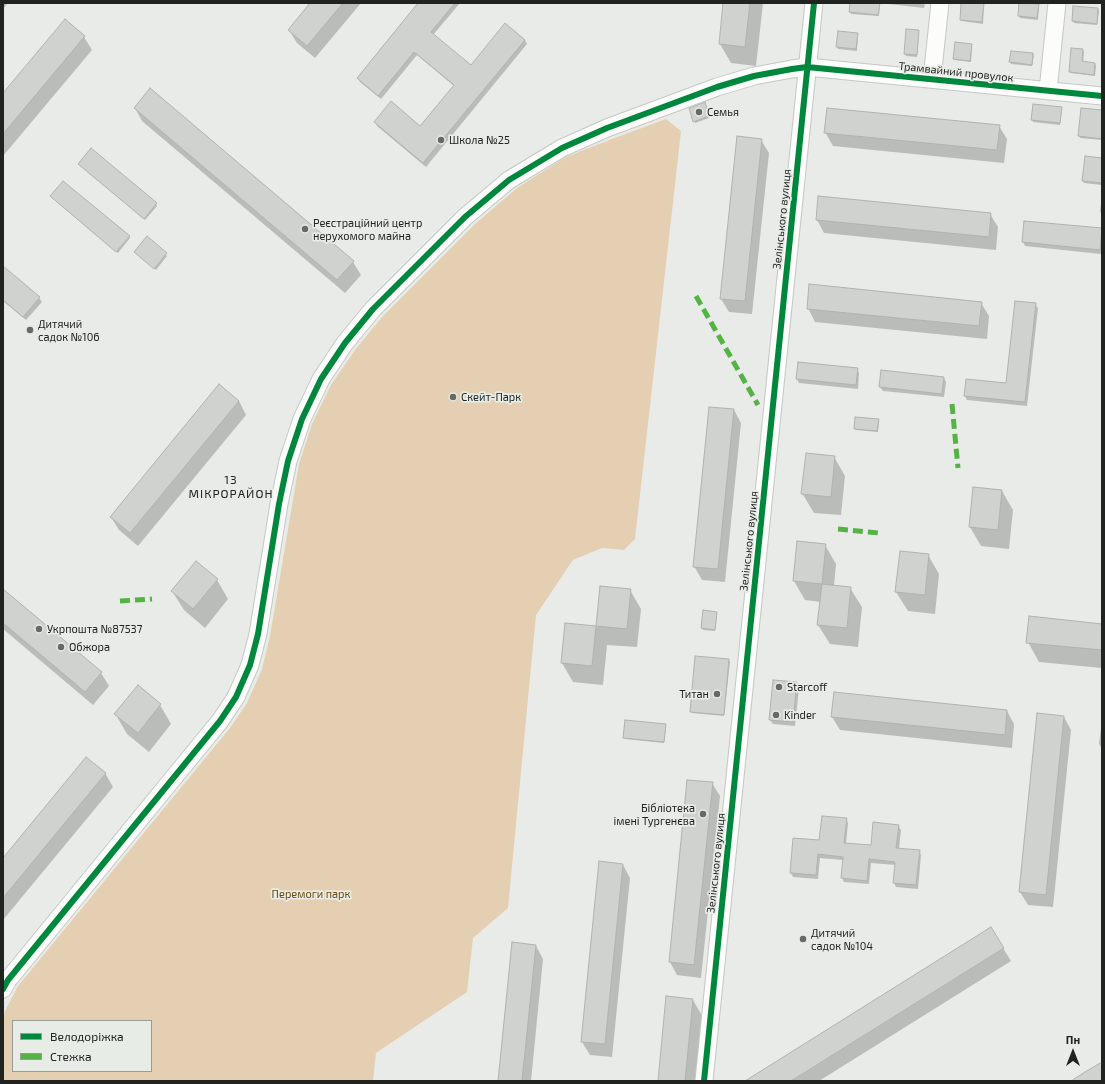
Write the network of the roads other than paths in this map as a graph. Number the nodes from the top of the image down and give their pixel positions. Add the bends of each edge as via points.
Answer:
1 (814, 3) edge
2 (940, 3) edge
3 (1057, 3) edge
4 (807, 67) junction
5 (932, 79) junction
6 (1048, 91) junction
7 (1102, 96) edge
8 (3, 989) edge
9 (704, 1081) edge

1 - 4 street, Зелінського вулиця
2 - 5 street
3 - 6 street
4 - 5 street, Трамвайний провулок
4 - 8 street, Трамвайний провулок via 754,76 717,87 607,128 562,148 509,180 465,217 373,309 345,342 321,379 302,419 288,461 279,504 258,634 250,665 236,697 220,721
4 - 9 street, Зелінського вулиця
5 - 6 street, Трамвайний провулок
6 - 7 street, Трамвайний провулок

